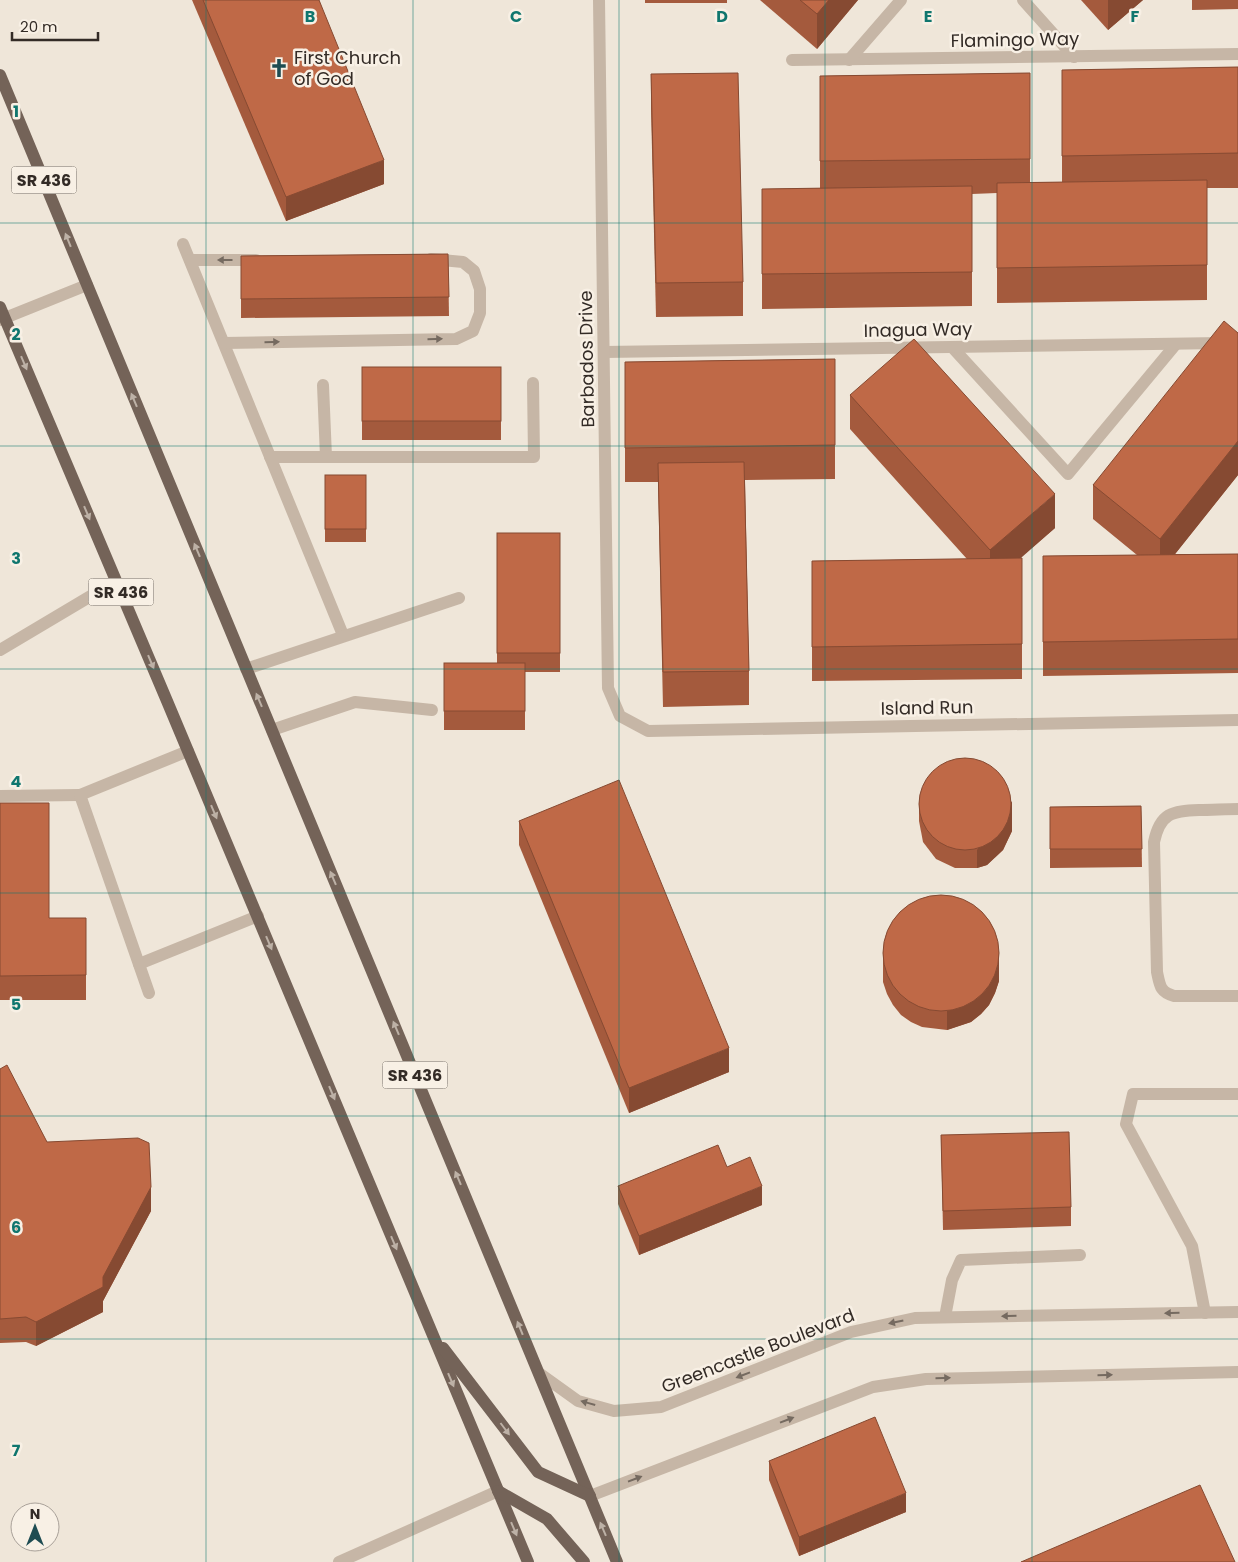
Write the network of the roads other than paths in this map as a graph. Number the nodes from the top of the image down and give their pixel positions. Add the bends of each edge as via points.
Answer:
1 (599, 0) edge
2 (900, 0) edge
3 (1023, 0) edge
4 (1238, 54) edge
5 (1074, 57) junction
6 (792, 60) dead end
7 (849, 60) junction
8 (0, 75) edge
9 (183, 244) dead end
10 (190, 260) junction
11 (269, 260) edge
12 (416, 260) edge
13 (87, 286) junction
14 (2, 315) edge
15 (224, 343) junction
16 (1232, 343) edge
17 (1176, 344) junction
18 (952, 347) junction
19 (604, 352) junction
20 (533, 383) dead end
21 (323, 385) dead end
22 (270, 457) junction
23 (326, 457) junction
24 (116, 581) junction
25 (460, 598) dead end
26 (343, 635) junction
27 (0, 650) edge
28 (246, 669) junction
29 (432, 710) dead end
30 (620, 716) joint
31 (1238, 720) edge
32 (272, 730) junction
33 (188, 751) junction
34 (80, 795) junction
35 (0, 796) edge
36 (1238, 809) edge
37 (258, 916) junction
38 (139, 964) junction
39 (150, 993) dead end
40 (1238, 996) edge
41 (1237, 1094) edge
42 (1080, 1255) dead end
43 (1238, 1312) edge
44 (1206, 1313) junction
45 (944, 1318) junction
46 (433, 1335) junction
47 (1238, 1372) edge
48 (539, 1373) junction
49 (498, 1491) junction
50 (590, 1496) junction
51 (339, 1562) edge
52 (528, 1562) edge
53 (584, 1562) edge
54 (617, 1562) edge

1 - 19 street, Barbados Drive
2 - 7 street
3 - 5 street
4 - 5 street, Flamingo Way
5 - 7 street, Flamingo Way
6 - 7 street, Flamingo Way
13 -> 8 main road, SR 436
9 - 10 street
11 -> 10 street
10 - 15 street
15 -> 12 street via 456,339 473,331 480,313 480,289 474,271 463,262
13 - 14 street
28 -> 13 main road, SR 436
14 -> 24 main road, SR 436
15 - 22 street
16 - 17 street, Inagua Way
17 - 18 street, Inagua Way
17 - 18 street via 1068,474
18 - 19 street, Inagua Way
19 - 30 street, Barbados Drive via 608,688
20 - 23 street via 534,457
21 - 23 street
22 - 23 street
22 - 26 street
24 - 27 street
24 -> 33 main road, SR 436
25 - 26 street
26 - 28 street
32 -> 28 main road, SR 436
29 - 32 street via 355,702
30 - 31 street, Island Run via 648,731
48 -> 32 main road, SR 436
33 - 34 street
33 -> 37 main road, SR 436
34 - 35 street
34 - 38 street
36 - 40 street via 1177,810 1157,828 1154,842 1159,986 1174,996
37 - 38 street
37 -> 46 main road, SR 436
38 - 39 street
41 - 44 street via 1133,1094 1126,1124 1192,1246
42 - 45 street via 961,1260 952,1280
43 - 44 street, Greencastle Boulevard
44 -> 45 street, Greencastle Boulevard
45 -> 48 street, Greencastle Boulevard via 915,1318 851,1332 661,1407 614,1411 578,1400
46 -> 49 main road, SR 436
46 -> 50 main road via 538,1472
50 -> 47 street via 873,1387 926,1379
48 - 50 main road, SR 436
49 - 51 street
49 -> 52 main road, SR 436
49 - 53 main road via 547,1519
54 -> 50 main road, SR 436

